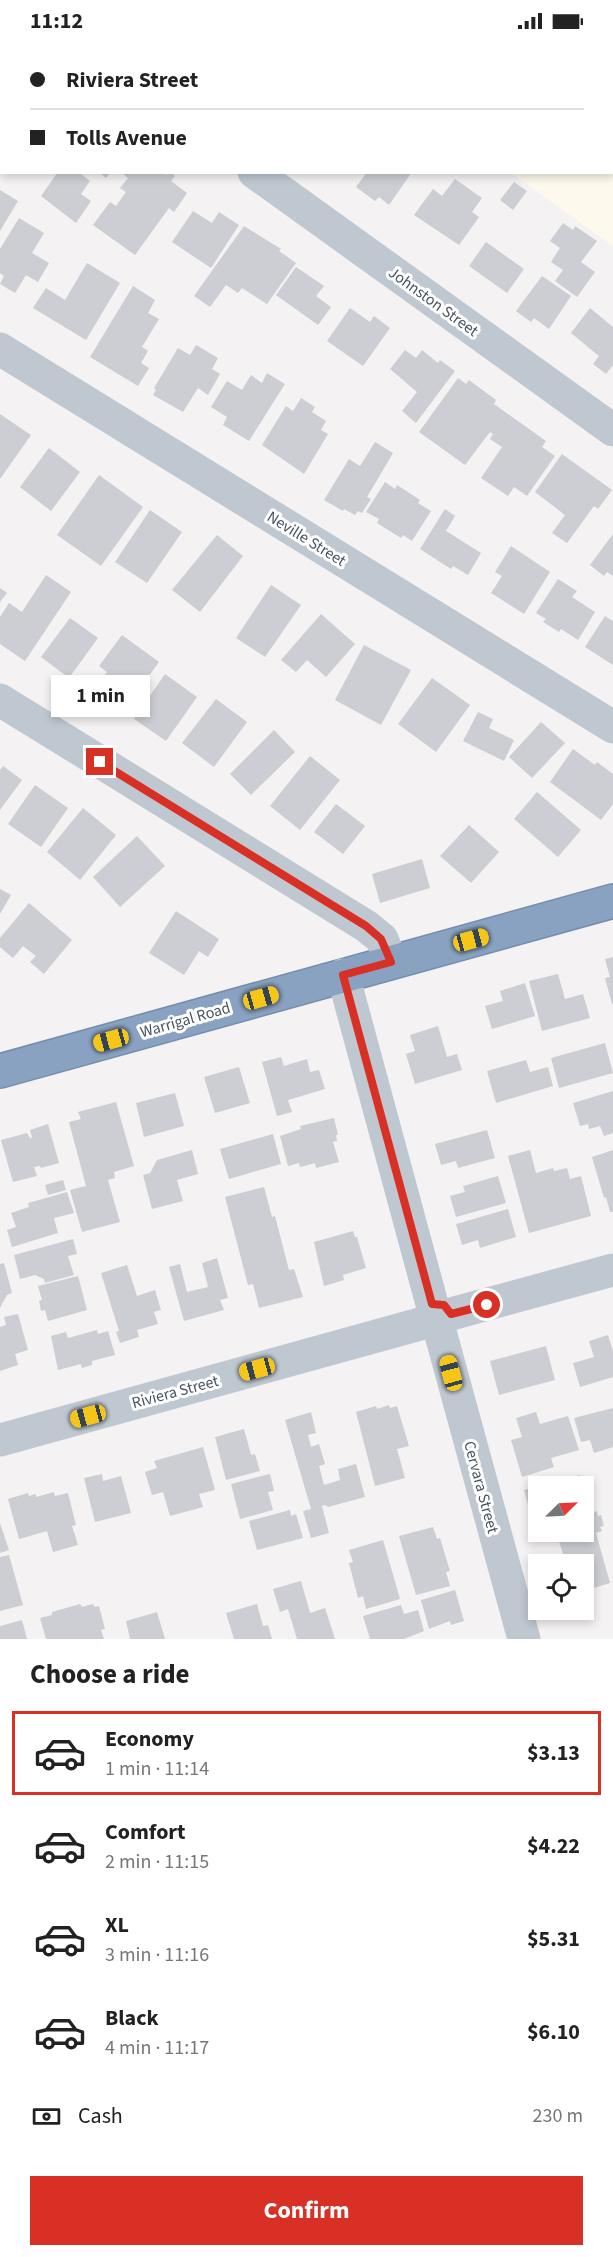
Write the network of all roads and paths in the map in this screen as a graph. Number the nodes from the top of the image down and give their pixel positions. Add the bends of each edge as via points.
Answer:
1 (257, 174) edge
2 (0, 350) edge
3 (613, 430) edge
4 (0, 700) edge
5 (613, 727) edge
6 (613, 901) edge
7 (391, 962) junction
8 (343, 975) junction
9 (0, 1071) edge
10 (613, 1270) edge
11 (436, 1319) junction
12 (0, 1440) edge
13 (524, 1639) edge

1 - 3 street, Johnston Street
2 - 5 street, Neville Street
4 - 7 street via 366,926 381,939
6 - 7 highway, Warrigal Road
7 - 8 highway, Warrigal Road
8 - 9 highway, Warrigal Road
8 - 11 street, Cervara Street
10 - 11 street, Riviera Street
11 - 12 street, Riviera Street
11 - 13 street, Cervara Street

